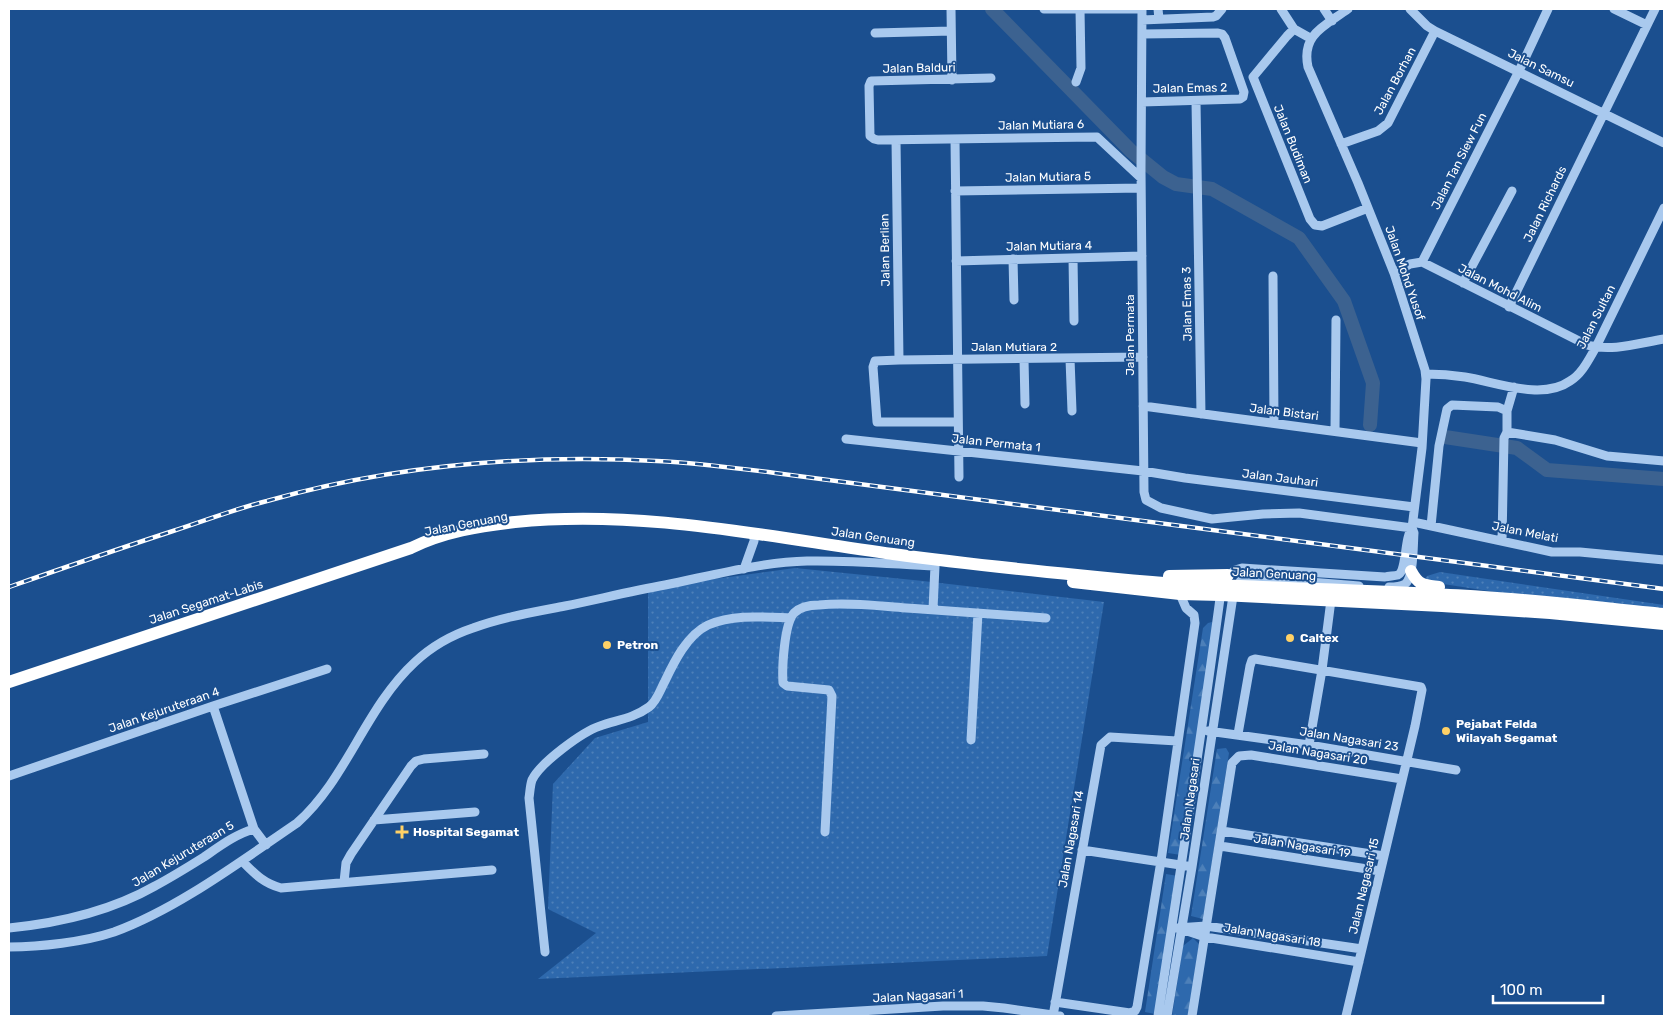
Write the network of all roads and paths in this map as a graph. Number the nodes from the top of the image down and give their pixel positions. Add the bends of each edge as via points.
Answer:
1 (951, 9) edge
2 (1044, 9) edge
3 (1080, 9) edge
4 (1142, 9) edge
5 (1158, 9) edge
6 (1222, 9) edge
7 (1281, 9) edge
8 (1324, 9) edge
9 (1348, 9) edge
10 (1410, 9) edge
11 (1548, 9) edge
12 (1614, 9) edge
13 (1656, 9) edge
14 (1142, 20) junction
15 (1159, 20) junction
16 (1332, 21) junction
17 (1647, 25) junction
18 (1294, 29) junction
19 (951, 31) junction
20 (1435, 31) junction
21 (875, 32) dead end
22 (1142, 34) junction
23 (1310, 38) junction
24 (1519, 71) junction
25 (991, 78) dead end
26 (952, 80) junction
27 (1076, 82) dead end
28 (1196, 101) junction
29 (1142, 102) junction
30 (1604, 113) junction
31 (955, 139) junction
32 (896, 140) junction
33 (1664, 143) edge
34 (1341, 144) junction
35 (1141, 173) junction
36 (1141, 188) junction
37 (955, 191) junction
38 (1512, 191) dead end
39 (1368, 208) junction
40 (1663, 212) edge
41 (1142, 256) junction
42 (1073, 258) junction
43 (1013, 259) junction
44 (956, 261) junction
45 (1422, 262) junction
46 (1394, 273) junction
47 (1273, 276) dead end
48 (1463, 283) junction
49 (1014, 300) dead end
50 (1509, 307) junction
51 (1336, 320) dead end
52 (1074, 321) dead end
53 (1664, 339) edge
54 (1596, 347) junction
55 (1143, 357) junction
56 (1024, 359) junction
57 (1070, 359) junction
58 (899, 360) junction
59 (958, 360) junction
60 (1426, 374) junction
61 (1514, 387) junction
62 (1025, 404) dead end
63 (1143, 406) junction
64 (1072, 411) dead end
65 (1507, 411) junction
66 (1201, 414) junction
67 (958, 422) junction
68 (1274, 423) junction
69 (1335, 431) junction
70 (1506, 435) junction
71 (846, 439) dead end
72 (1422, 443) junction
73 (959, 451) junction
74 (1664, 461) edge
75 (1143, 471) junction
76 (959, 477) dead end
77 (1146, 500) joint
78 (1414, 507) junction
79 (1412, 525) junction
80 (1431, 526) junction
81 (754, 537) junction
82 (1502, 541) junction
83 (411, 548) joint
84 (1664, 560) edge
85 (935, 566) junction
86 (744, 569) junction
87 (1411, 572) junction
88 (1228, 587) junction
89 (1180, 594) junction
90 (1495, 597) junction
91 (1331, 600) junction
92 (933, 610) junction
93 (978, 613) junction
94 (1664, 614) edge
95 (791, 618) junction
96 (1046, 618) dead end
97 (1664, 624) edge
98 (327, 669) dead end
99 (1322, 670) junction
100 (9, 682) edge
101 (213, 706) junction
102 (1202, 730) junction
103 (1212, 731) junction
104 (1238, 734) junction
105 (971, 740) dead end
106 (1178, 742) junction
107 (1312, 746) junction
108 (484, 754) dead end
109 (1407, 761) junction
110 (1312, 765) junction
111 (1456, 770) dead end
112 (9, 776) edge
113 (1402, 779) junction
114 (475, 812) dead end
115 (374, 820) junction
116 (254, 829) junction
117 (1222, 831) junction
118 (825, 832) dead end
119 (266, 845) junction
120 (1220, 846) junction
121 (1082, 850) junction
122 (1384, 856) junction
123 (242, 861) junction
124 (1162, 861) junction
125 (1182, 865) junction
126 (1192, 866) junction
127 (492, 870) dead end
128 (1380, 871) junction
129 (344, 882) junction
130 (1206, 926) junction
131 (9, 928) edge
132 (1171, 928) junction
133 (1181, 929) junction
134 (1205, 937) junction
135 (9, 947) edge
136 (1362, 949) junction
137 (545, 952) dead end
138 (1359, 962) junction
139 (1055, 1002) junction
140 (890, 1013) edge
141 (819, 1015) edge
142 (776, 1016) edge
143 (1055, 1016) edge
144 (1158, 1016) edge
145 (1167, 1016) edge
146 (1192, 1016) edge
147 (1346, 1016) edge

1 - 19 street
2 - 3 street
3 - 4 street
3 - 27 street via 1082,68
4 - 14 street
5 - 15 street
6 - 15 street via 1213,17
7 - 18 street
8 - 16 street
9 - 16 street
10 - 20 street, Jalan Samsu
11 - 24 street, Jalan Tan Siew Fun
12 - 17 street
13 - 17 street, Jalan Richards
14 - 15 street
14 - 22 street
16 - 23 street
17 - 30 street, Jalan Richards
18 - 23 street
18 - 39 street, Jalan Budiman via 1254,77 1254,82 1306,210 1315,225 1322,226
19 - 21 street
19 - 26 street
20 - 24 street, Jalan Samsu
20 - 34 street, Jalan Borhan via 1388,124 1378,131
22 - 28 street, Jalan Emas 2 via 1222,34 1244,92 1243,97
22 - 29 street
23 - 34 street, Jalan Mohd Yusof via 1306,52 1308,67
24 - 30 street, Jalan Samsu
24 - 45 street, Jalan Tan Siew Fun
25 - 26 street, Jalan Balduri
26 - 32 street, Jalan Balduri via 869,82 870,136 878,140
28 - 29 street, Jalan Emas 2
28 - 66 street, Jalan Emas 3
29 - 35 street, Jalan Permata
30 - 33 street, Jalan Samsu
30 - 50 street, Jalan Richards
31 - 32 street, Jalan Mutiara 6
31 - 35 street, Jalan Mutiara 6 via 1097,137
31 - 37 street
32 - 58 street, Jalan Berlian
34 - 39 street, Jalan Mohd Yusof
35 - 36 street, Jalan Permata
36 - 37 street, Jalan Mutiara 5
36 - 41 street, Jalan Permata
37 - 44 street
38 - 48 street
39 - 46 street, Jalan Mohd Yusof
40 - 54 street, Jalan Sultan
41 - 42 street, Jalan Mutiara 4
41 - 55 street, Jalan Permata
42 - 43 street, Jalan Mutiara 4
42 - 52 street
43 - 44 street, Jalan Mutiara 4
43 - 49 street
44 - 59 street
45 - 46 street via 1410,264
45 - 48 street, Jalan Mohd Alim
46 - 60 street, Jalan Mohd Yusof
47 - 68 street
48 - 50 street, Jalan Mohd Alim
50 - 54 street, Jalan Mohd Alim
51 - 69 street
53 - 54 street via 1611,348
54 - 61 street, Jalan Sultan via 1577,375 1564,385 1545,390
55 - 57 street, Jalan Mutiara 2
55 - 63 street, Jalan Permata
56 - 57 street, Jalan Mutiara 2
56 - 59 street, Jalan Mutiara 2
56 - 62 street
57 - 64 street
58 - 59 street
58 - 67 street via 873,364 877,422
59 - 67 street
60 - 61 street, Jalan Sultan via 1464,377
60 - 72 street, Jalan Mohd Yusof
61 - 65 street
63 - 66 street, Jalan Bistari
63 - 75 street, Jalan Permata
65 - 70 street
65 - 80 street via 1498,407 1452,405 1447,409 1439,446
66 - 68 street, Jalan Bistari
67 - 73 street
68 - 69 street, Jalan Bistari
69 - 72 street, Jalan Bistari
70 - 74 street via 1555,440 1607,456
70 - 82 street
71 - 73 street, Jalan Permata 1
72 - 78 street, Jalan Mohd Yusof
73 - 75 street, Jalan Permata 1
73 - 76 street
75 - 77 street, Jalan Permata
75 - 78 street, Jalan Jauhari
77 - 79 street, Jalan Melati via 1162,508 1212,519 1299,513
78 - 79 street, Jalan Mohd Yusof
79 - 80 street, Jalan Melati
79 - 87 street
79 - 88 street via 1403,568 1398,575 1385,577 1242,568 1235,570
80 - 82 street, Jalan Melati
81 - 83 highway, Jalan Genuang via 635,520 569,518 482,526 440,536
81 - 85 highway, Jalan Genuang
81 - 86 street
81 - 88 highway, Jalan Genuang via 930,559
82 - 84 street, Jalan Melati via 1552,552
83 - 100 highway, Jalan Segamat-Labis
85 - 86 street via 806,561
85 - 89 highway, Jalan Genuang
85 - 92 street
86 - 119 street via 503,619 441,643 415,662 386,694 308,814
87 - 88 street via 1406,584 1397,587 1251,577
87 - 90 highway via 1420,584
88 - 89 highway, Jalan Genuang
88 - 90 highway, Jalan Genuang
88 - 91 highway, Jalan Genuang
88 - 102 street, Jalan Nagasari
88 - 103 street, Jalan Nagasari
89 - 106 street, Jalan Nagasari via 1186,608 1194,615 1195,623
90 - 94 highway, Jalan Genuang
91 - 97 highway, Jalan Genuang
91 - 99 street
92 - 93 street
92 - 95 street via 821,604 802,609
93 - 96 street
93 - 105 street
95 - 118 street via 783,683 822,688 829,690 832,696
95 - 137 street via 751,617 707,626 693,637 678,658 651,705 637,715 586,732 561,750 533,778 530,798
98 - 101 street, Jalan Kejuruteraan 4
99 - 104 street via 1252,660
99 - 107 street
99 - 109 street, Jalan Nagasari 15 via 1421,687
101 - 112 street, Jalan Kejuruteraan 4
101 - 116 street
102 - 103 street, Jalan Nagasari 23
102 - 125 street, Jalan Nagasari
103 - 104 street, Jalan Nagasari 23
103 - 126 street, Jalan Nagasari
104 - 107 street, Jalan Nagasari 23
106 - 121 street, Jalan Nagasari 14 via 1110,737 1103,742
106 - 124 street, Jalan Nagasari
107 - 109 street, Jalan Nagasari 23
107 - 110 street
108 - 115 street via 416,762 407,770
109 - 111 street, Jalan Nagasari 23
109 - 113 street, Jalan Nagasari 15
110 - 113 street, Jalan Nagasari 20
110 - 117 street, Jalan Nagasari 20 via 1239,756 1232,763
113 - 122 street, Jalan Nagasari 15
114 - 115 street
115 - 129 street via 346,863
116 - 119 street
116 - 131 street, Jalan Kejuruteraan 5 via 228,841 134,898 84,914
117 - 120 street
117 - 122 street
119 - 123 street
120 - 128 street, Jalan Nagasari 19
120 - 130 street
121 - 124 street
121 - 139 street, Jalan Nagasari 14
122 - 128 street, Jalan Nagasari 15
123 - 129 street via 268,884 281,888
123 - 135 street via 164,908 112,932 64,942
124 - 125 street
124 - 139 street, Jalan Nagasari via 1135,1011 1130,1013
125 - 126 street
125 - 132 street, Jalan Nagasari
126 - 133 street, Jalan Nagasari
127 - 129 street
128 - 136 street, Jalan Nagasari 15
130 - 133 street
130 - 134 street
130 - 136 street
132 - 133 street
132 - 144 street, Jalan Nagasari
133 - 134 street, Jalan Nagasari 18
133 - 145 street, Jalan Nagasari
134 - 138 street, Jalan Nagasari 18
134 - 146 street
136 - 138 street, Jalan Nagasari 15
138 - 147 street, Jalan Nagasari 15
139 - 143 street, Jalan Nagasari 14
140 - 141 street, Jalan Nagasari 1
140 - 143 street, Jalan Nagasari 1 via 943,1006 983,1006
141 - 142 street, Jalan Nagasari 1

